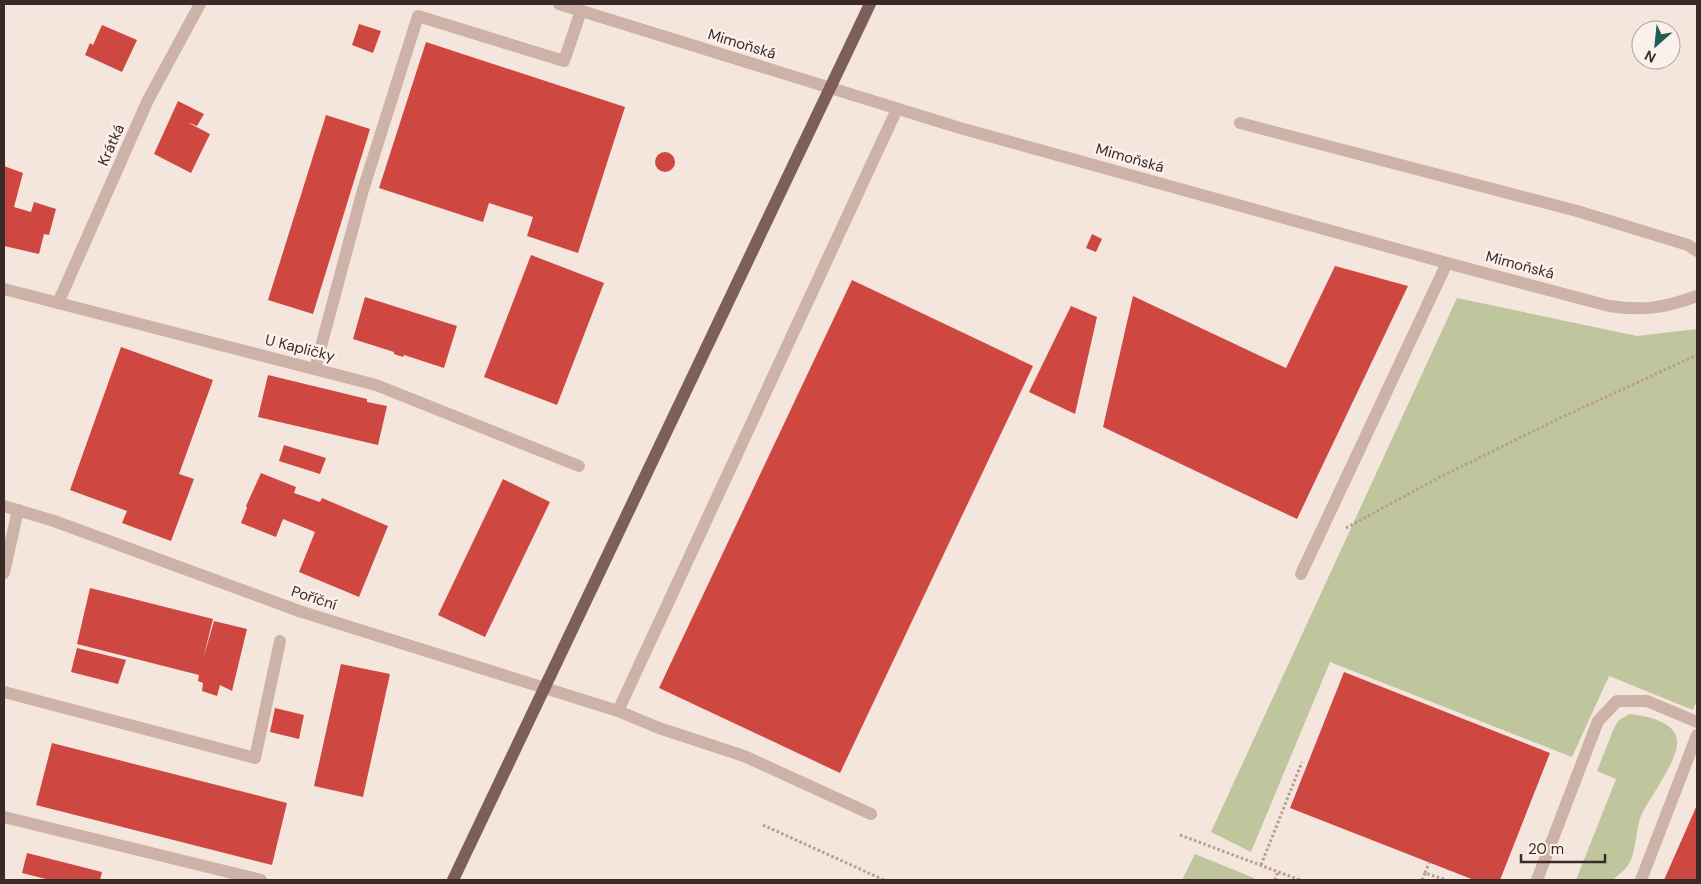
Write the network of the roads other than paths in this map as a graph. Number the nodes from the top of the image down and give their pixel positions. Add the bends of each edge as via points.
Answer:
1 (200, 4) edge
2 (559, 4) edge
3 (870, 4) edge
4 (582, 11) junction
5 (897, 109) junction
6 (1240, 123) dead end
7 (1697, 251) edge
8 (1447, 263) junction
9 (4, 289) edge
10 (1697, 296) edge
11 (58, 303) junction
12 (315, 369) junction
13 (579, 466) dead end
14 (4, 506) edge
15 (18, 510) junction
16 (4, 572) edge
17 (1301, 574) dead end
18 (280, 641) dead end
19 (4, 692) edge
20 (618, 711) junction
21 (1697, 722) edge
22 (1697, 734) edge
23 (871, 814) dead end
24 (4, 817) edge
25 (261, 880) edge
26 (453, 880) edge
27 (1537, 880) edge
28 (1641, 880) edge

1 - 11 street, Krátká via 148,100
2 - 4 street, Mimoňská
3 - 26 main road, bridge
4 - 5 street, Mimoňská
4 - 12 street via 564,61 418,16 363,190
5 - 8 street, Mimoňská
5 - 20 street
6 - 7 street via 1576,211 1688,245
8 - 10 street, Mimoňská via 1625,308 1658,308
8 - 17 street
9 - 11 street, U Kapličky
11 - 12 street, U Kapličky
12 - 13 street, U Kapličky via 376,385
14 - 15 street, Poříční
15 - 16 street
15 - 20 street, Poříční via 299,611
18 - 19 street via 255,758
20 - 23 street, Poříční via 744,756
21 - 27 street via 1647,701 1617,701 1598,721
22 - 28 street
24 - 25 street

